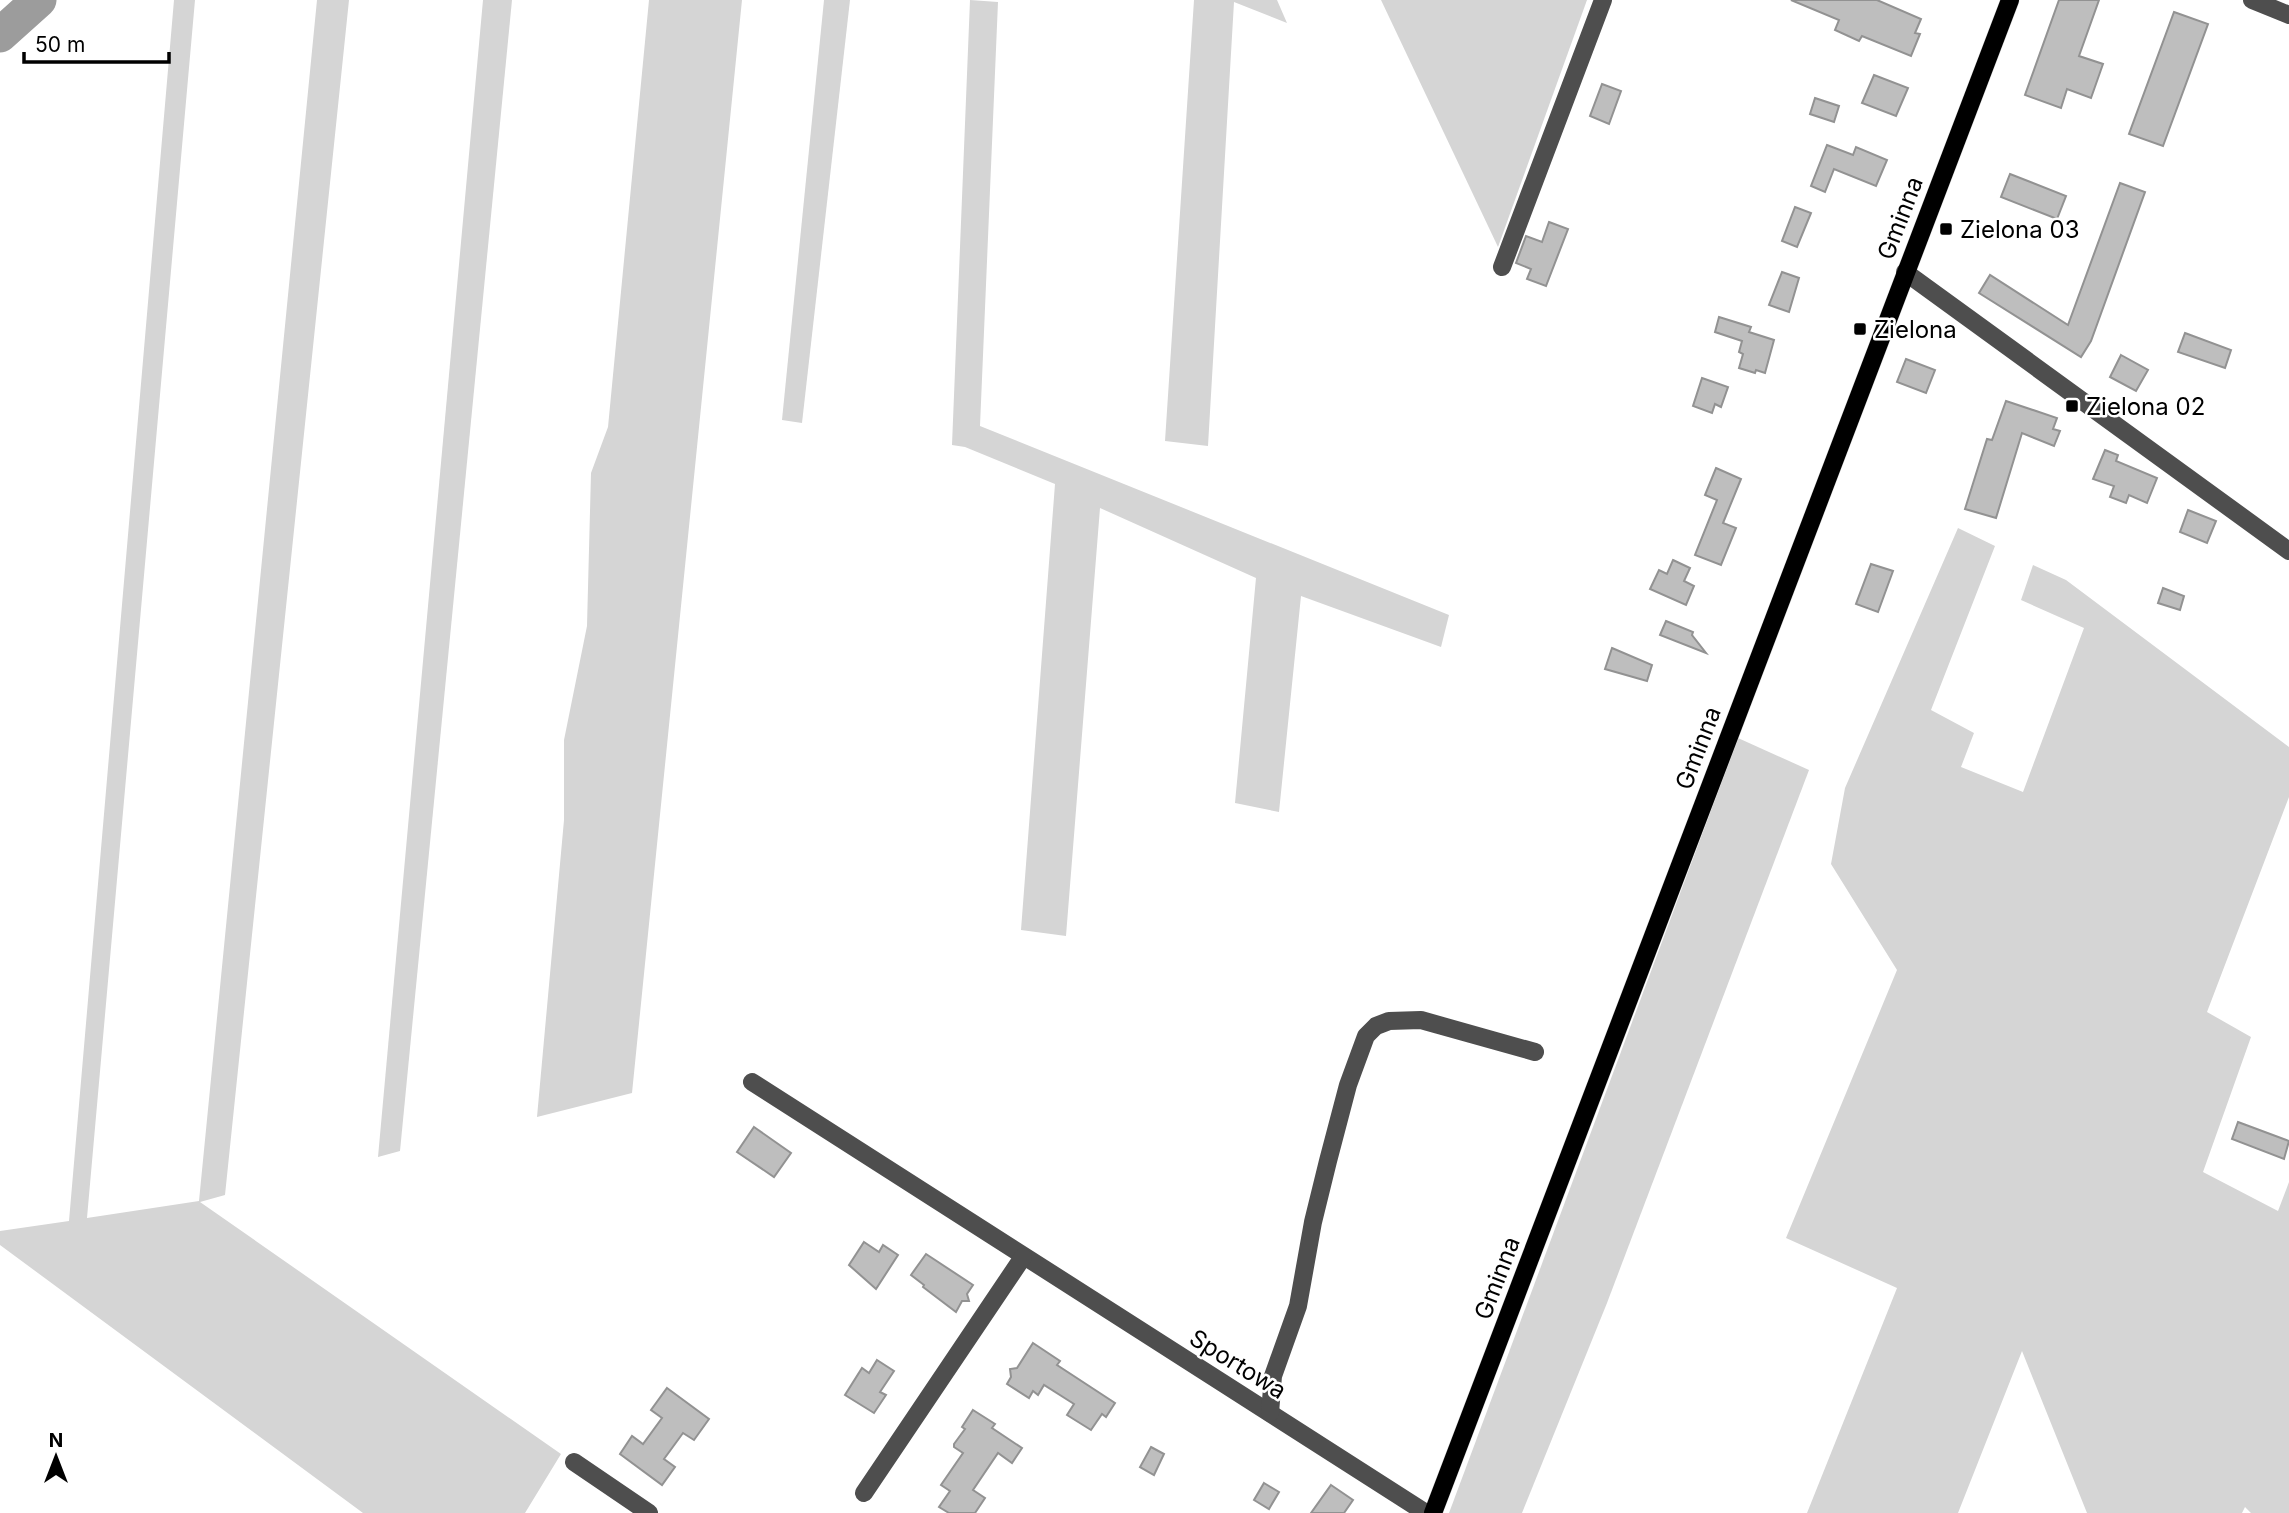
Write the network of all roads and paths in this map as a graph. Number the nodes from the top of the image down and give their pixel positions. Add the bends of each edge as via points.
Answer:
1 (1602, 0) edge
2 (2010, 0) edge
3 (2252, 0) edge
4 (2289, 15) edge
5 (1502, 267) dead end
6 (1905, 272) junction
7 (2289, 551) edge
8 (1535, 1052) dead end
9 (752, 1082) dead end
10 (1023, 1257) junction
11 (1270, 1413) junction
12 (574, 1462) dead end
13 (864, 1493) dead end
14 (649, 1513) edge
15 (1426, 1513) edge
16 (1433, 1513) edge

1 - 5 street
2 - 6 main road, Gminna
3 - 4 street
6 - 7 street
6 - 16 main road, Gminna
8 - 11 street via 1421,1020 1389,1021 1366,1036 1328,1161 1298,1306 1273,1376
9 - 10 street, Sportowa
10 - 11 street, Sportowa
10 - 13 street
11 - 15 street, Sportowa
12 - 14 street

